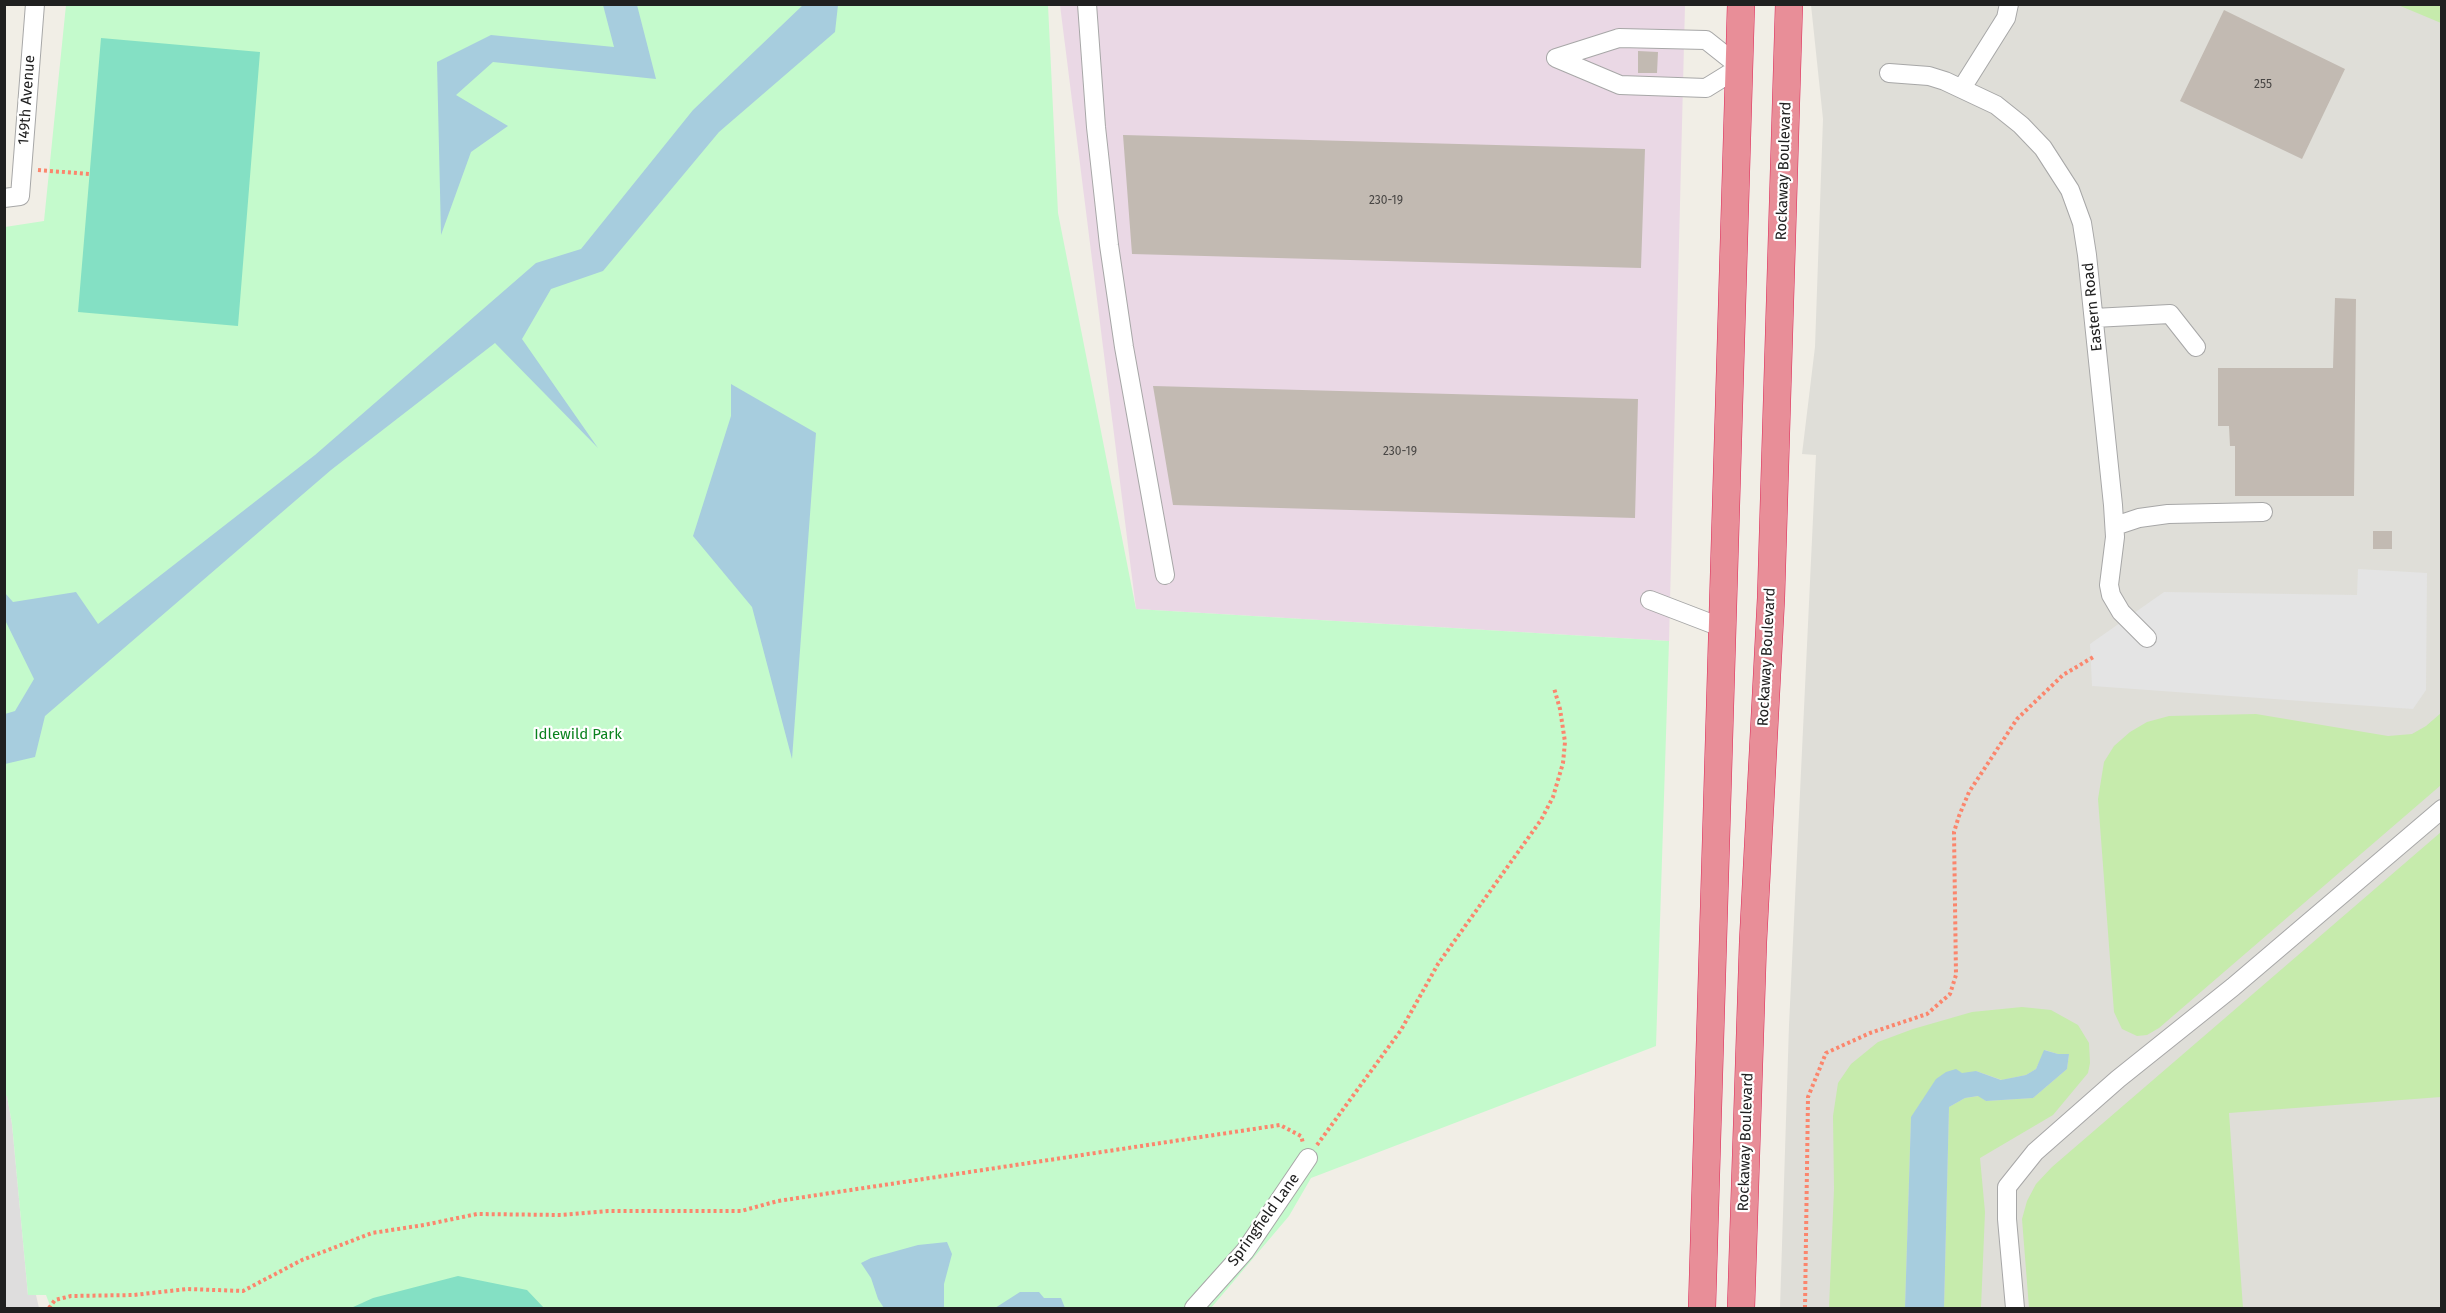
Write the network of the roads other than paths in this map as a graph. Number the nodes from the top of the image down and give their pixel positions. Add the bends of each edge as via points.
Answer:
1 (35, 4) edge
2 (1087, 4) edge
3 (1742, 4) edge
4 (1789, 4) edge
5 (2009, 4) edge
6 (1740, 67) junction
7 (1889, 73) dead end
8 (1962, 88) junction
9 (12, 197) edge
10 (2094, 318) junction
11 (2196, 347) dead end
12 (2263, 512) dead end
13 (2115, 526) junction
14 (1165, 575) dead end
15 (1650, 600) dead end
16 (1723, 628) junction
17 (2147, 638) dead end
18 (2442, 809) edge
19 (1308, 1158) road end
20 (1194, 1308) edge
21 (1702, 1308) edge
22 (1741, 1308) edge
23 (2015, 1308) edge

1 - 9 street, 149th Avenue via 22,168
2 - 14 street via 1109,245
3 - 6 highway
4 - 22 highway, Rockaway Boulevard
5 - 8 street via 2006,18
6 - 6 street via 1706,40 1619,38 1556,58 1620,85 1706,88
6 - 16 highway
7 - 8 street, Eastern Road via 1929,76
8 - 10 street, Eastern Road via 1996,105 2021,125 2062,176 2082,223
10 - 11 street via 2170,314
10 - 13 street, Eastern Road
12 - 13 street via 2168,514
13 - 17 street, Eastern Road via 2109,575 2111,595 2121,612
15 - 16 street
16 - 21 highway
18 - 23 street via 2035,1152 2007,1186
19 - 20 street, Springfield Lane via 1245,1251

